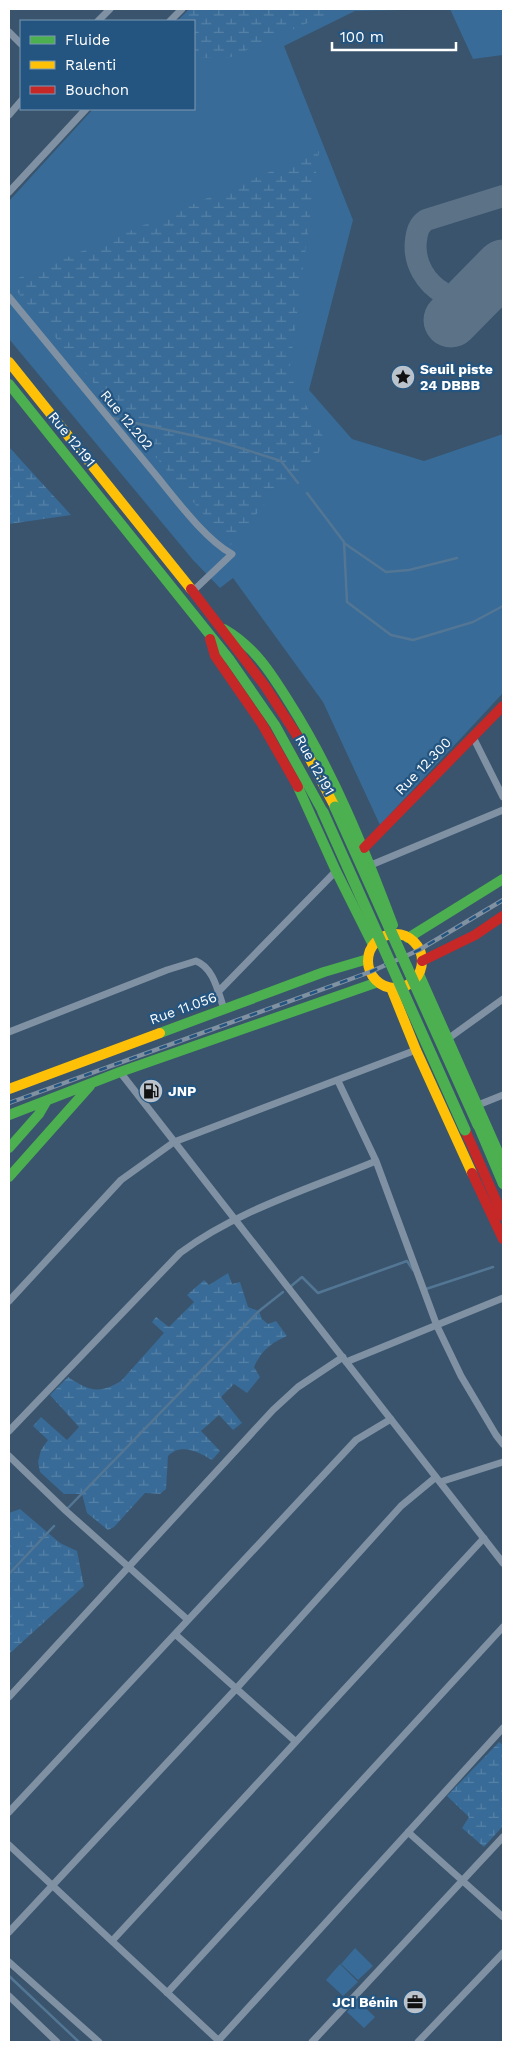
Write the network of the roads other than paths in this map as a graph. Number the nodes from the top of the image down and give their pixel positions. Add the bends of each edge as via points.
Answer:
1 (110, 9) edge
2 (182, 9) edge
3 (99, 20) edge
4 (171, 20) edge
5 (9, 32) edge
6 (20, 43) edge
7 (20, 103) edge
8 (85, 110) edge
9 (9, 115) edge
10 (9, 192) edge
11 (9, 297) edge
12 (9, 362) edge
13 (9, 384) edge
14 (193, 590) junction
15 (218, 627) junction
16 (210, 635) junction
17 (503, 706) edge
18 (473, 737) junction
19 (503, 798) edge
20 (503, 810) edge
21 (364, 848) junction
22 (371, 864) junction
23 (336, 871) junction
24 (503, 879) edge
25 (503, 916) edge
26 (396, 934) junction
27 (408, 938) junction
28 (373, 945) junction
29 (368, 959) junction
30 (422, 961) junction
31 (418, 974) junction
32 (378, 982) junction
33 (392, 988) junction
34 (218, 992) junction
35 (503, 998) edge
36 (224, 1009) junction
37 (9, 1032) edge
38 (449, 1038) junction
39 (416, 1050) junction
40 (120, 1072) junction
41 (338, 1081) junction
42 (92, 1084) junction
43 (9, 1089) edge
44 (503, 1097) edge
45 (46, 1102) junction
46 (478, 1105) junction
47 (9, 1115) edge
48 (174, 1142) junction
49 (9, 1148) edge
50 (376, 1162) junction
51 (503, 1163) edge
52 (9, 1177) edge
53 (503, 1184) edge
54 (503, 1216) edge
55 (235, 1219) junction
56 (503, 1239) edge
57 (503, 1298) edge
58 (9, 1301) edge
59 (437, 1326) junction
60 (344, 1360) junction
61 (391, 1419) junction
62 (9, 1432) edge
63 (503, 1444) edge
64 (9, 1456) edge
65 (503, 1462) edge
66 (438, 1480) junction
67 (484, 1538) junction
68 (503, 1563) edge
69 (127, 1566) junction
70 (188, 1620) junction
71 (503, 1627) edge
72 (175, 1634) junction
73 (235, 1690) junction
74 (9, 1697) edge
75 (503, 1728) edge
76 (295, 1741) junction
77 (9, 1812) edge
78 (408, 1832) junction
79 (503, 1837) edge
80 (9, 1845) edge
81 (462, 1881) junction
82 (52, 1886) junction
83 (503, 1917) edge
84 (9, 1932) edge
85 (112, 1941) junction
86 (503, 1953) edge
87 (9, 1962) edge
88 (166, 1993) junction
89 (9, 1996) edge
90 (219, 2041) edge
91 (57, 2042) edge
92 (99, 2042) edge
93 (312, 2042) edge
94 (418, 2042) edge

1 - 3 street
2 - 4 street
5 - 6 street
7 - 9 street
8 - 10 street
11 - 14 street, Rue 12.202 via 176,499 221,548 232,554
12 - 14 main road, Rue 12.191
13 - 16 main road, Rue 12.191
14 - 15 main road, Rue 12.191
15 - 21 main road via 254,651 296,711 337,786
15 - 53 main road, Rue 12.191, bridge via 276,701 316,768
16 - 23 main road via 215,656 262,724 297,784
16 - 54 main road, Rue 12.191, bridge via 261,703 323,812
17 - 18 main road, Rue 12.300
18 - 19 street
18 - 21 main road, Rue 12.300
20 - 22 street
21 - 22 main road
22 - 26 main road
23 - 28 main road
23 - 34 street
24 - 27 main road
25 - 30 main road
26 - 27 main road
26 - 28 main road via 384,936
27 - 30 main road via 418,946
28 - 29 main road
29 - 32 main road via 370,972
29 - 36 main road, Rue 11.056
30 - 31 main road
31 - 33 main road via 407,985
31 - 38 main road
32 - 33 main road
32 - 40 main road
33 - 39 main road
34 - 36 street
34 - 37 street via 206,968 196,961
35 - 38 street
36 - 43 main road, Rue 11.056
38 - 46 main road
39 - 41 street
39 - 56 main road
40 - 42 main road
40 - 48 street
41 - 48 street
41 - 50 street
42 - 45 main road
42 - 52 main road
44 - 46 street
45 - 47 main road
45 - 49 main road
46 - 51 main road
48 - 55 street
48 - 58 street via 121,1180
50 - 55 street
50 - 59 street
55 - 60 street
55 - 62 street via 180,1253
57 - 59 street
59 - 60 street
59 - 63 street via 461,1376
60 - 61 street
60 - 69 street via 312,1376 286,1397
61 - 66 street
61 - 70 street via 356,1440
64 - 69 street
65 - 66 street
66 - 67 street
66 - 73 street via 401,1506
67 - 68 street
67 - 76 street
69 - 70 street
69 - 74 street
70 - 72 street
71 - 88 street
72 - 73 street
72 - 77 street
73 - 76 street
73 - 82 street
75 - 78 street
76 - 85 street
78 - 81 street
78 - 90 street
79 - 81 street
80 - 82 street
81 - 83 street
81 - 93 street
82 - 84 street
82 - 85 street
85 - 88 street
86 - 94 street
87 - 92 street
88 - 90 street
89 - 91 street

